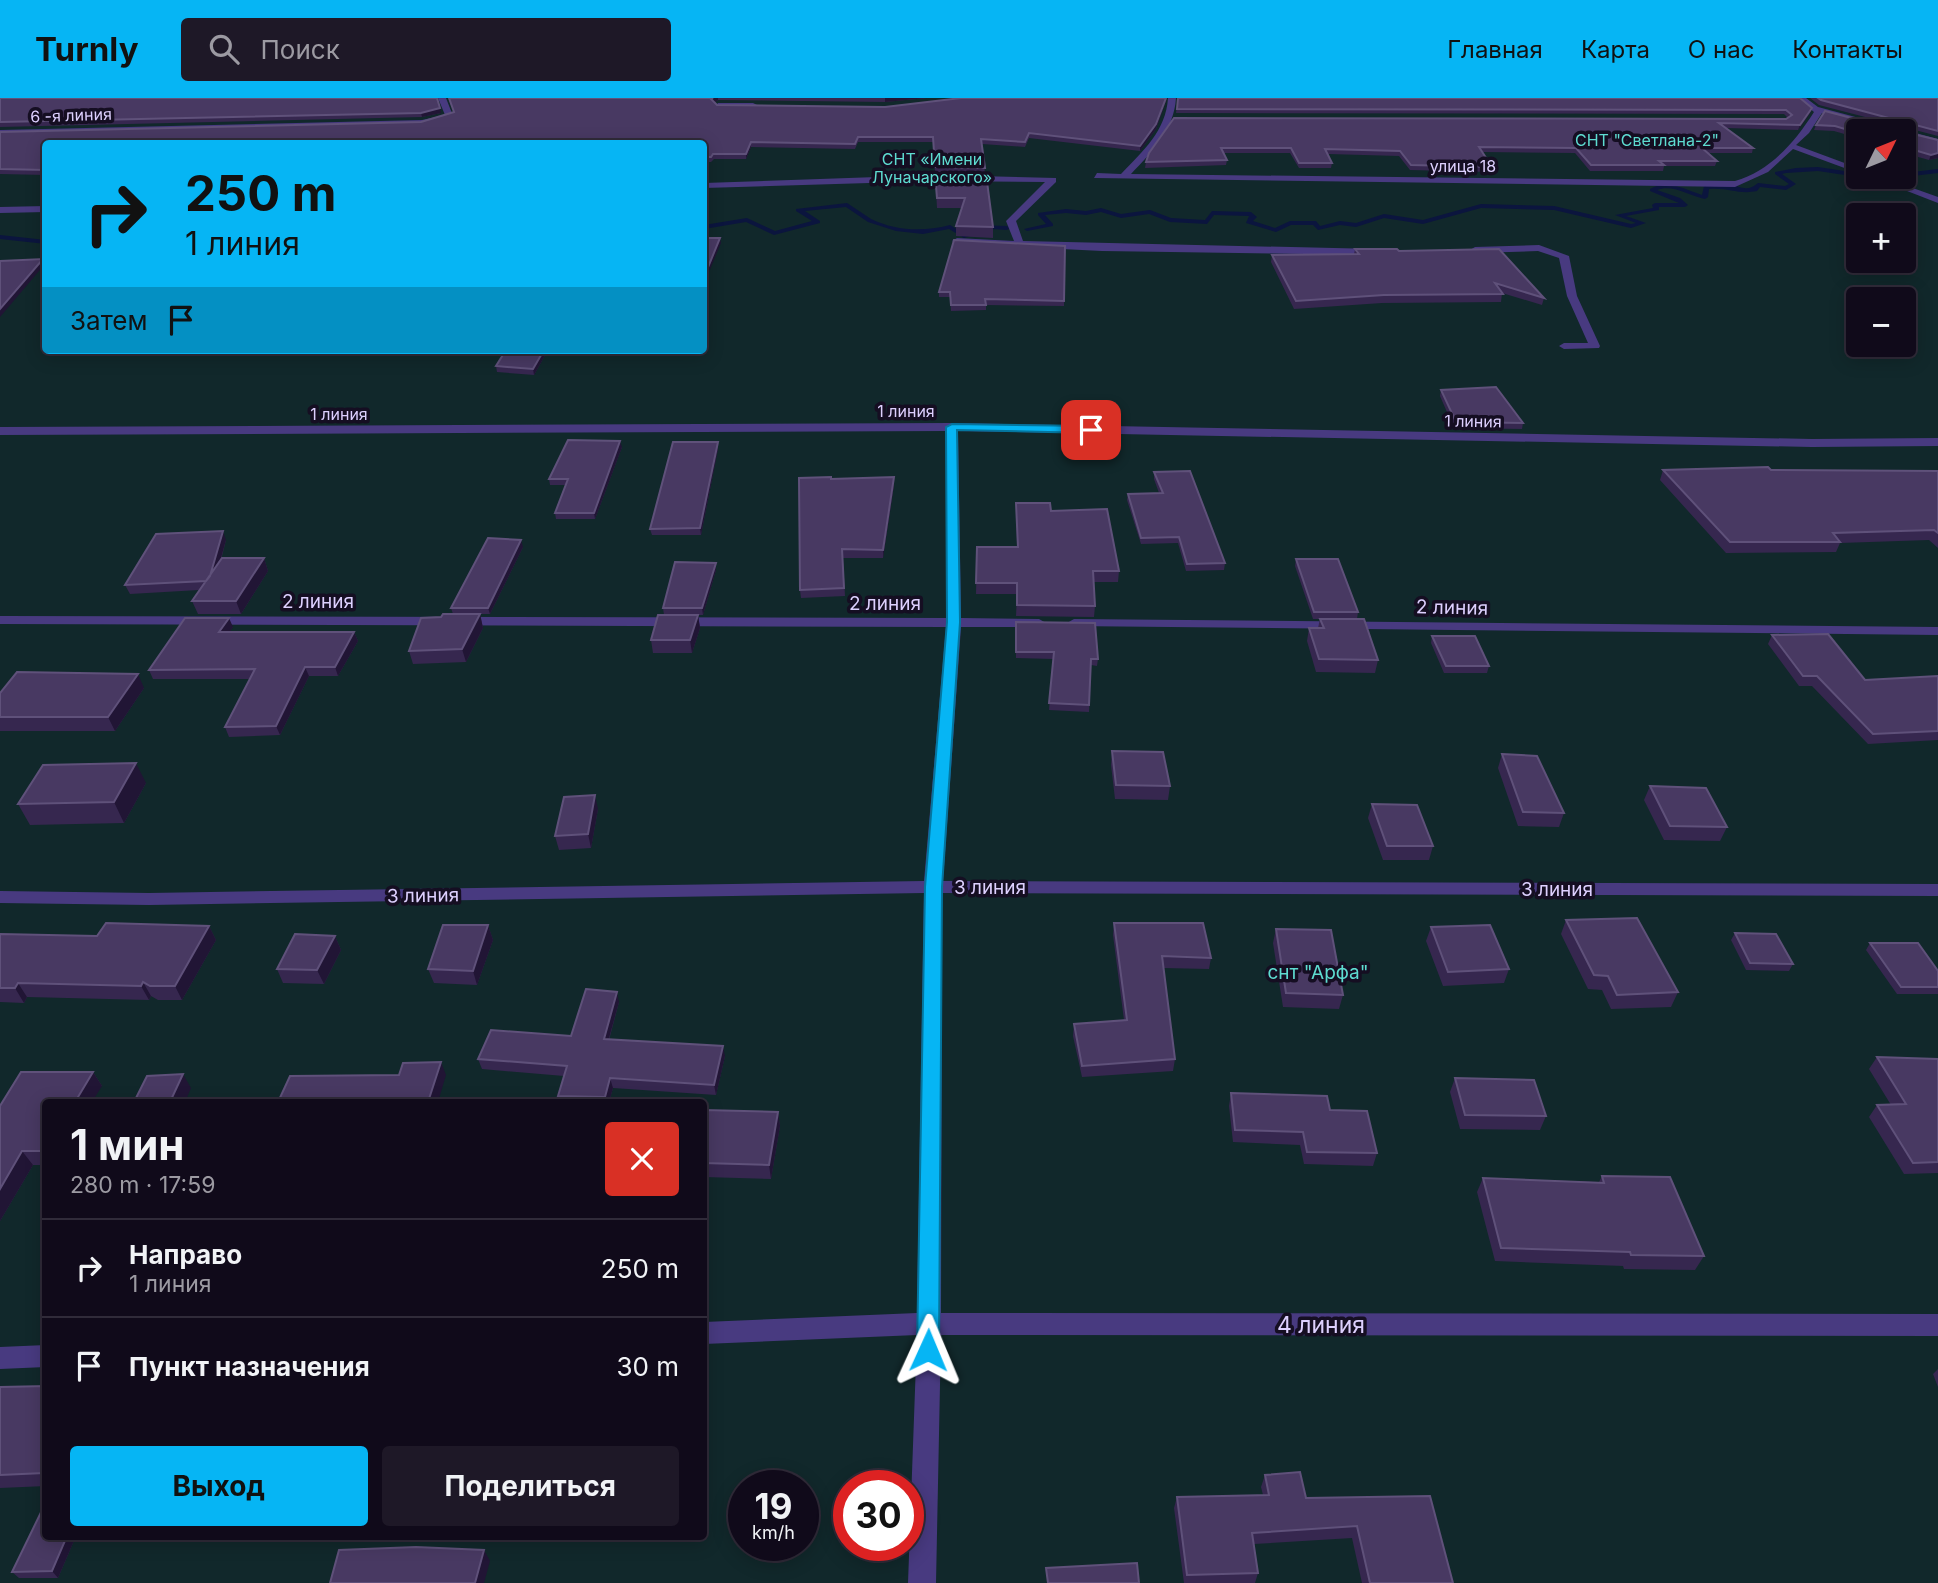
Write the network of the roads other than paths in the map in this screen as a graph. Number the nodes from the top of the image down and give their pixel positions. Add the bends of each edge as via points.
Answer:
1 (442, 98) edge
2 (1172, 98) edge
3 (1801, 98) edge
4 (718, 105) edge
5 (760, 106) edge
6 (1817, 109) junction
7 (1170, 118) junction
8 (1184, 118) edge
9 (0, 132) edge
10 (1938, 141) edge
11 (1790, 147) junction
12 (1846, 167) edge
13 (1097, 176) dead end
14 (1124, 176) junction
15 (707, 186) edge
16 (1908, 189) edge
17 (1938, 200) edge
18 (42, 209) edge
19 (0, 210) edge
20 (957, 241) edge
21 (1019, 242) junction
22 (1469, 250) edge
23 (1393, 252) edge
24 (1563, 346) dead end
25 (952, 427) junction
26 (0, 431) edge
27 (1938, 442) edge
28 (0, 620) edge
29 (954, 622) junction
30 (1938, 631) edge
31 (933, 887) junction
32 (1938, 890) edge
33 (0, 897) edge
34 (929, 1324) junction
35 (1938, 1325) edge
36 (707, 1332) edge
37 (42, 1356) edge
38 (0, 1358) edge
39 (922, 1583) edge

1 - 9 street, 6 -я линия via 449,116 438,120
2 - 7 street
3 - 6 street
4 - 5 street
6 - 10 street
6 - 11 street, улица 18 via 1806,131
7 - 8 street
7 - 14 street
11 - 12 street
11 - 14 street, улица 18 via 1780,161 1735,184
13 - 14 street, улица 18
15 - 21 street via 935,178 1053,180 1011,221
16 - 17 street
18 - 19 street
20 - 21 street
21 - 23 street via 1102,248
22 - 24 street via 1539,248 1564,256 1572,296 1595,346
25 - 26 street, 1 линия
25 - 27 street, 1 линия
25 - 29 street
28 - 29 street, 2 линия
29 - 30 street, 2 линия
29 - 31 street
31 - 32 street, 3 линия
31 - 33 street, 3 линия via 149,899
31 - 34 street
34 - 35 street, 4 линия
34 - 36 street, 4 линия
34 - 39 street
37 - 38 street

